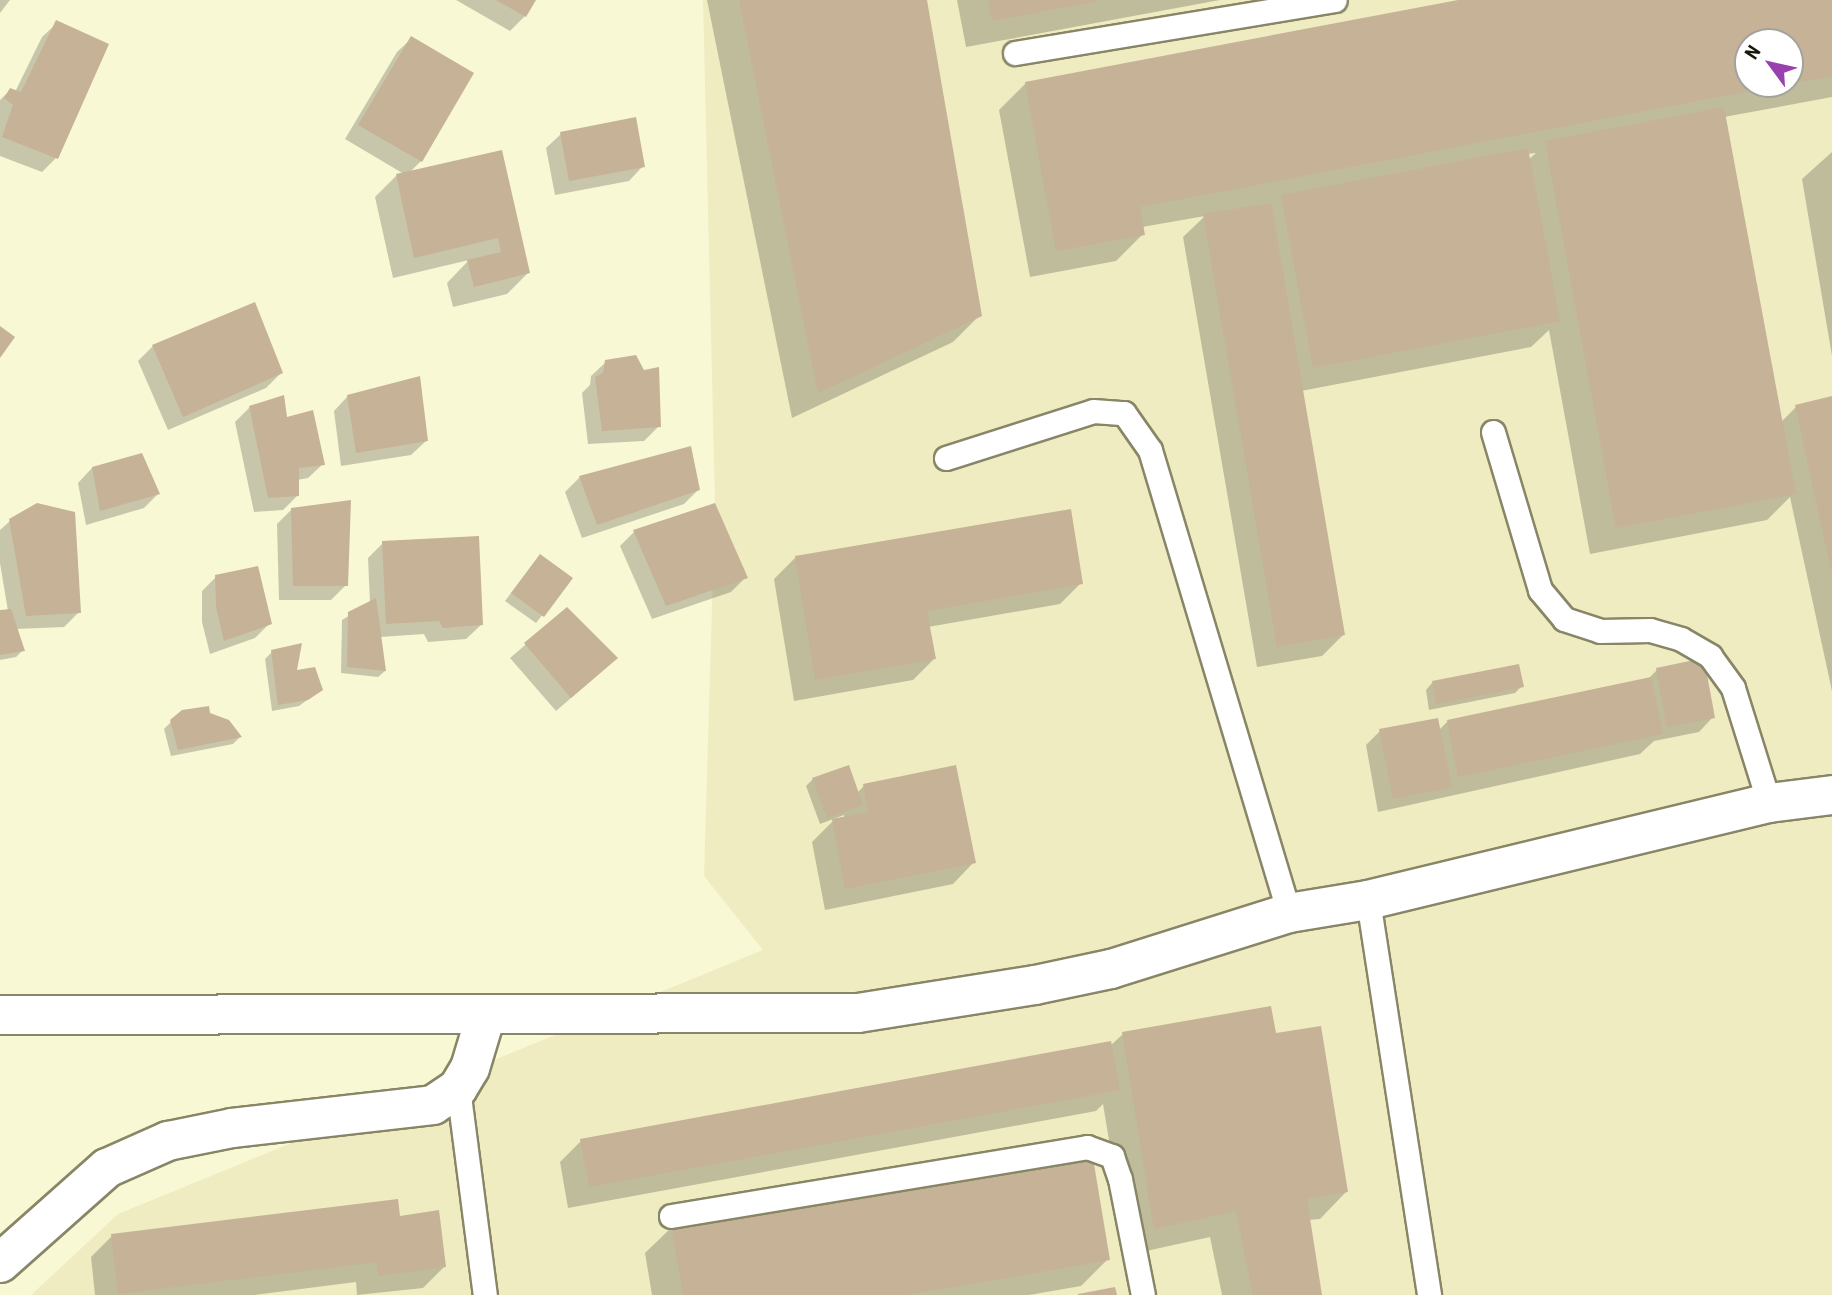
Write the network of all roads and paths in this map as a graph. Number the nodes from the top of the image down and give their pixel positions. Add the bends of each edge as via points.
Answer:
1 (1335, 0) edge
2 (1015, 53) dead end
3 (1493, 432) dead end
4 (946, 458) dead end
5 (1832, 795) edge
6 (1769, 803) junction
7 (1368, 900) junction
8 (1289, 913) junction
9 (0, 1015) edge
10 (486, 1015) junction
11 (458, 1088) junction
12 (671, 1216) dead end
13 (0, 1262) edge
14 (485, 1295) edge
15 (1143, 1295) edge
16 (1429, 1295) edge

1 - 2 lane
3 - 6 lane via 1540,590 1564,619 1600,631 1650,630 1681,639 1710,656 1734,688
4 - 8 lane via 1093,411 1124,413 1150,450
5 - 6 street
6 - 7 street
7 - 8 street
7 - 16 lane
8 - 10 street via 1111,969 858,1013
9 - 10 street
10 - 11 street via 470,1068
11 - 13 street via 433,1105 232,1128 168,1142 107,1168
11 - 14 lane
12 - 15 lane via 1087,1147 1112,1156

